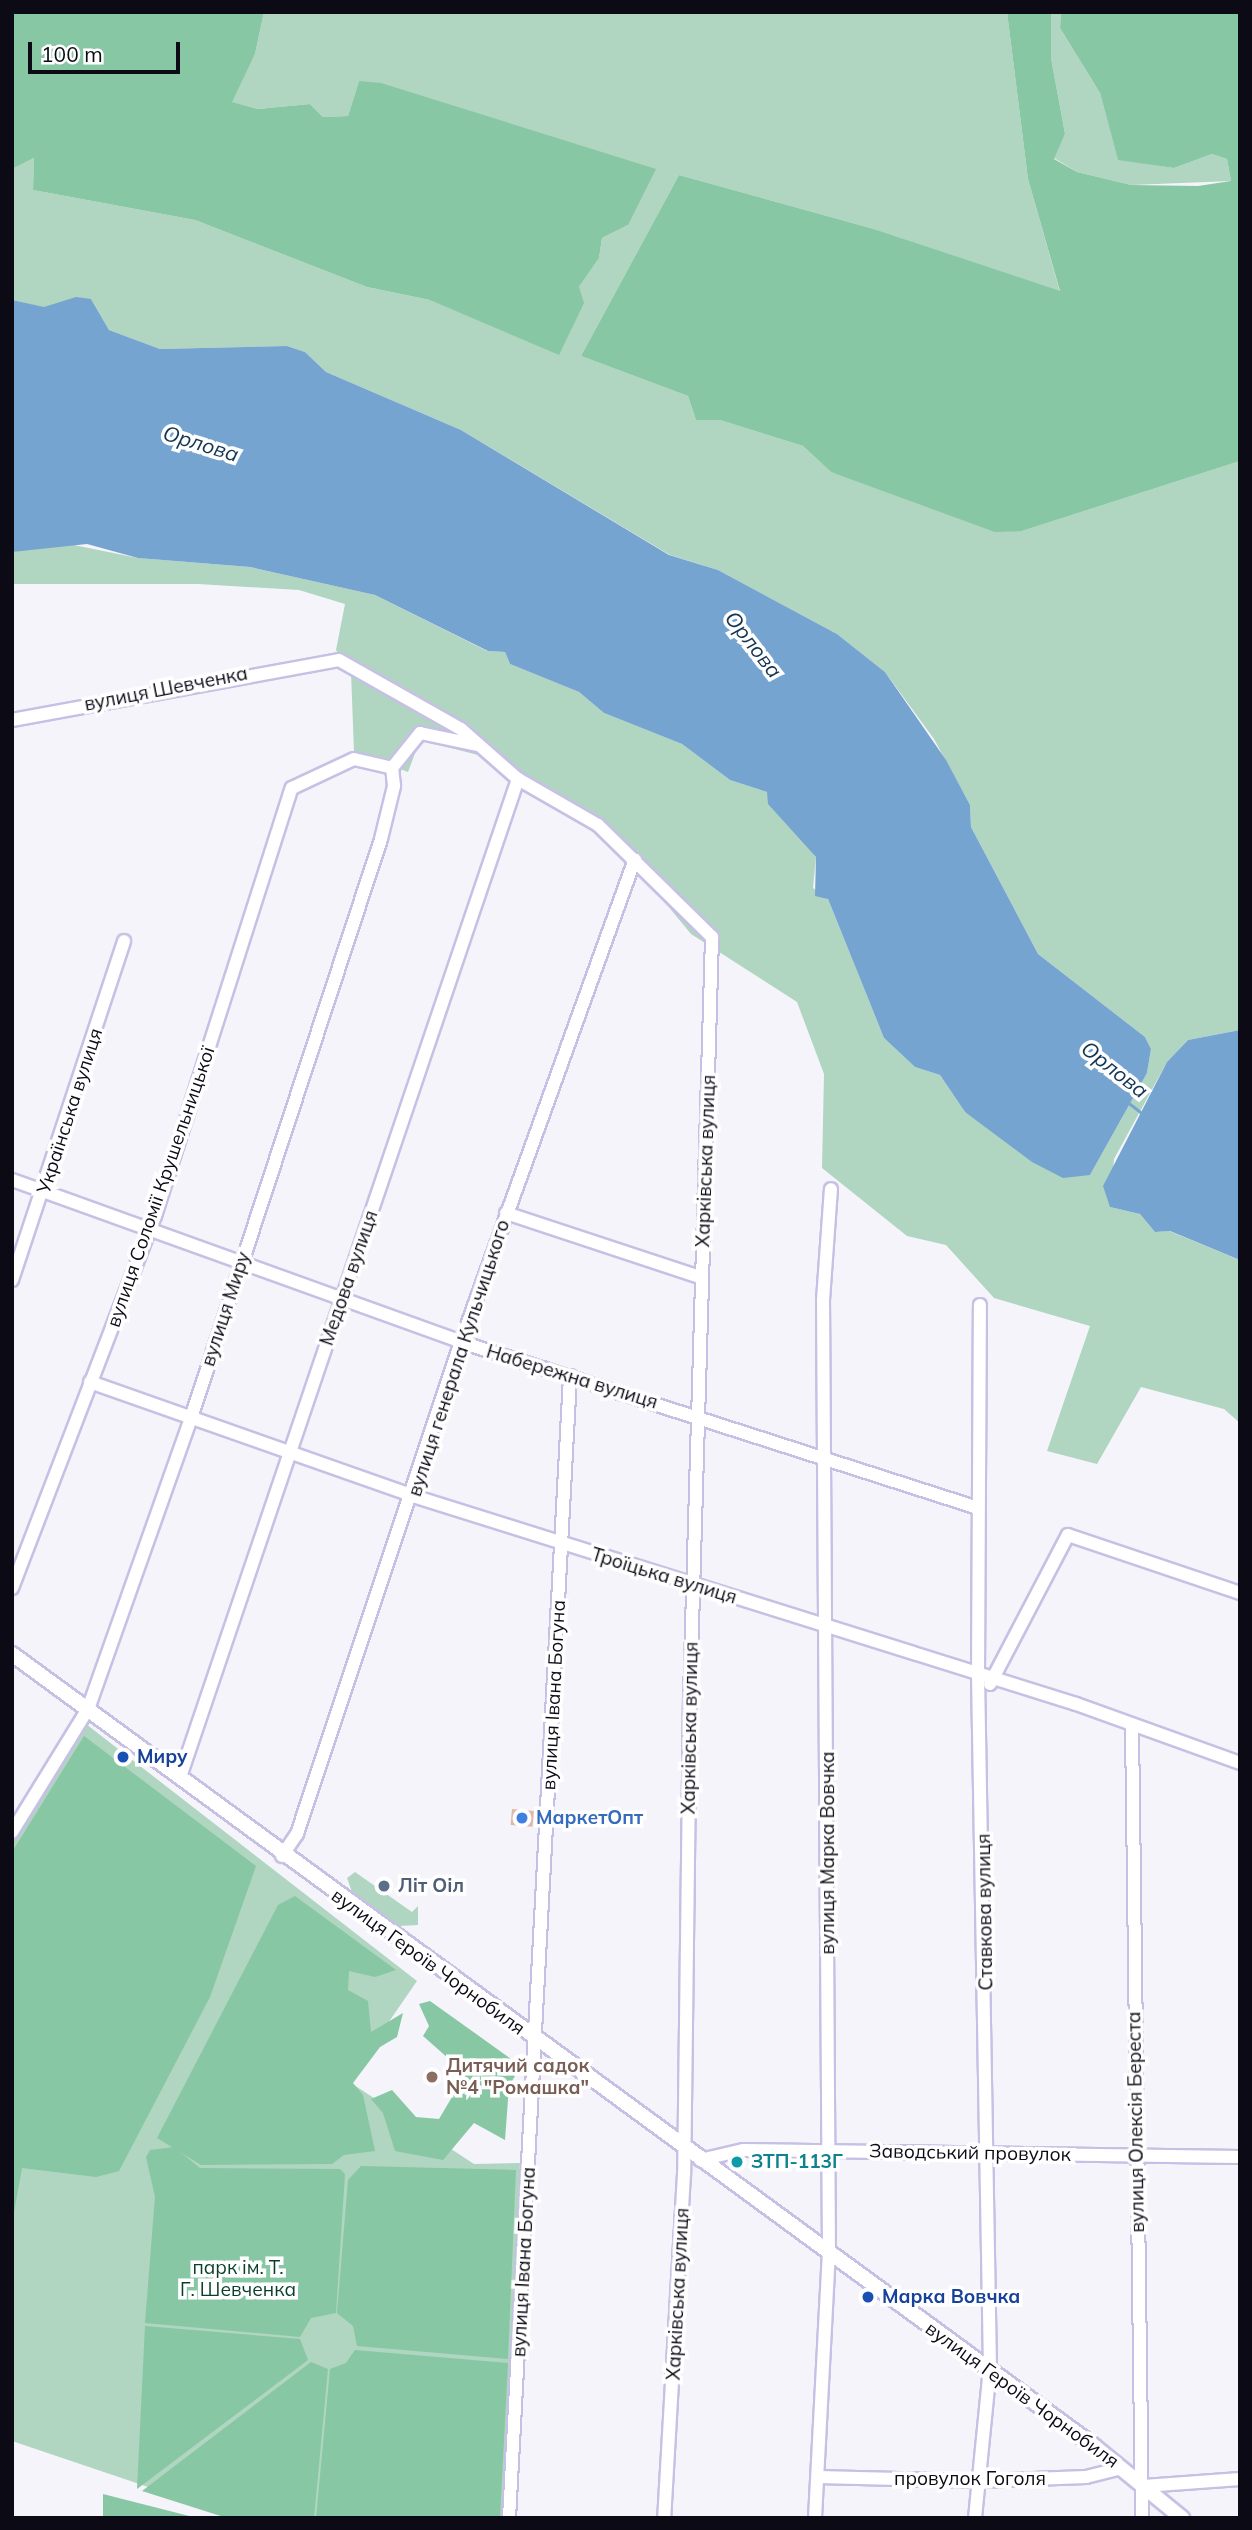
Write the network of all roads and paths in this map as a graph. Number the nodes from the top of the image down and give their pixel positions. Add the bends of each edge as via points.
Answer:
1 (12, 720) edge
2 (485, 747) junction
3 (391, 768) junction
4 (518, 779) junction
5 (635, 859) junction
6 (124, 941) dead end
7 (12, 1180) edge
8 (831, 1189) dead end
9 (45, 1192) junction
10 (506, 1213) junction
11 (149, 1231) junction
12 (242, 1260) junction
13 (702, 1278) junction
14 (12, 1280) edge
15 (343, 1299) junction
16 (980, 1305) dead end
17 (461, 1342) junction
18 (570, 1376) junction
19 (90, 1382) junction
20 (698, 1414) junction
21 (191, 1418) junction
22 (288, 1453) junction
23 (825, 1457) junction
24 (413, 1496) junction
25 (978, 1508) junction
26 (562, 1544) junction
27 (695, 1585) junction
28 (12, 1588) edge
29 (1240, 1593) edge
30 (826, 1627) junction
31 (12, 1654) edge
32 (978, 1674) junction
33 (993, 1679) junction
34 (980, 1696) junction
35 (88, 1709) junction
36 (1132, 1725) junction
37 (1240, 1763) edge
38 (180, 1777) junction
39 (12, 1832) edge
40 (282, 1856) junction
41 (537, 2041) junction
42 (682, 2147) junction
43 (829, 2150) junction
44 (987, 2153) junction
45 (1136, 2156) junction
46 (1240, 2157) edge
47 (700, 2160) junction
48 (829, 2254) junction
49 (990, 2370) junction
50 (1122, 2468) junction
51 (817, 2477) junction
52 (1240, 2479) edge
53 (979, 2481) junction
54 (1144, 2486) junction
55 (509, 2518) edge
56 (664, 2518) edge
57 (816, 2518) edge
58 (975, 2518) edge
59 (1142, 2518) edge
60 (1182, 2518) edge

1 - 2 street, вулиця Шевченка via 321,659 354,666
2 - 3 street via 419,733
2 - 4 street
3 - 11 street, вулиця Соломії Крушельницької via 354,759 297,782
3 - 12 street, вулиця Миру via 394,786 381,839
4 - 5 street via 598,825
4 - 15 street, Медова вулиця
5 - 10 street, вулиця генерала Кульчицького
5 - 13 street, Харківська вулиця via 712,937
6 - 9 street, Українська вулиця
7 - 9 street, Набережна вулиця
8 - 23 street, вулиця Марка Вовчка via 823,1300
9 - 11 street, Набережна вулиця
9 - 14 street, Українська вулиця
10 - 13 street
10 - 17 street, вулиця генерала Кульчицького
11 - 12 street, Набережна вулиця
11 - 19 street, вулиця Соломії Крушельницької
12 - 15 street, Набережна вулиця
12 - 21 street, вулиця Миру
13 - 20 street, Харківська вулиця
15 - 17 street, Набережна вулиця
15 - 22 street, Медова вулиця
16 - 25 street, Ставкова вулиця
17 - 18 street, Набережна вулиця
17 - 24 street, вулиця генерала Кульчицького
18 - 20 street, Набережна вулиця
18 - 26 street, вулиця Івана Богуна
19 - 21 street, Троїцька вулиця
19 - 28 street, вулиця Соломії Крушельницької
20 - 23 street, Набережна вулиця
20 - 27 street, Харківська вулиця
21 - 22 street, Троїцька вулиця
21 - 35 street, вулиця Миру
22 - 24 street, Троїцька вулиця
22 - 38 street, Медова вулиця
23 - 25 street, Набережна вулиця
23 - 30 street, вулиця Марка Вовчка
24 - 26 street, Троїцька вулиця
24 - 40 street, вулиця генерала Кульчицького via 297,1834
25 - 32 street, Ставкова вулиця
26 - 27 street, Троїцька вулиця
26 - 41 street, вулиця Івана Богуна
27 - 30 street, Троїцька вулиця
27 - 42 street, Харківська вулиця
29 - 33 street via 1068,1535
30 - 32 street, Троїцька вулиця
30 - 43 street, вулиця Марка Вовчка
31 - 35 street, вулиця Героїв Чорнобиля
32 - 33 street, Троїцька вулиця
32 - 34 street, Ставкова вулиця
33 - 34 street
33 - 36 street, Троїцька вулиця
34 - 44 street, Ставкова вулиця
35 - 38 street, вулиця Героїв Чорнобиля
35 - 39 street, вулиця Миру
36 - 37 street, Троїцька вулиця
36 - 45 street, вулиця Олексія Береста
38 - 40 street, вулиця Героїв Чорнобиля
40 - 41 street, вулиця Героїв Чорнобиля
41 - 42 street, вулиця Героїв Чорнобиля
41 - 55 street, вулиця Івана Богуна
42 - 47 street, вулиця Героїв Чорнобиля
42 - 56 street, Харківська вулиця
43 - 44 street, Заводський провулок
43 - 47 street, Заводський провулок via 743,2150
43 - 48 street, вулиця Марка Вовчка
44 - 45 street, Заводський провулок
44 - 49 street, Ставкова вулиця
45 - 46 street, Заводський провулок
45 - 54 street, вулиця Олексія Береста
47 - 48 street, вулиця Героїв Чорнобиля
48 - 49 street, вулиця Героїв Чорнобиля
48 - 51 street, вулиця Марка Вовчка
49 - 50 street, вулиця Героїв Чорнобиля
49 - 53 street, Ставкова вулиця
50 - 53 street, провулок Гоголя via 1086,2477
50 - 54 street, вулиця Героїв Чорнобиля
51 - 53 street, провулок Гоголя
51 - 57 street, вулиця Марка Вовчка
52 - 54 street
53 - 58 street, Ставкова вулиця
54 - 59 street, вулиця Олексія Береста
54 - 60 street, вулиця Героїв Чорнобиля

